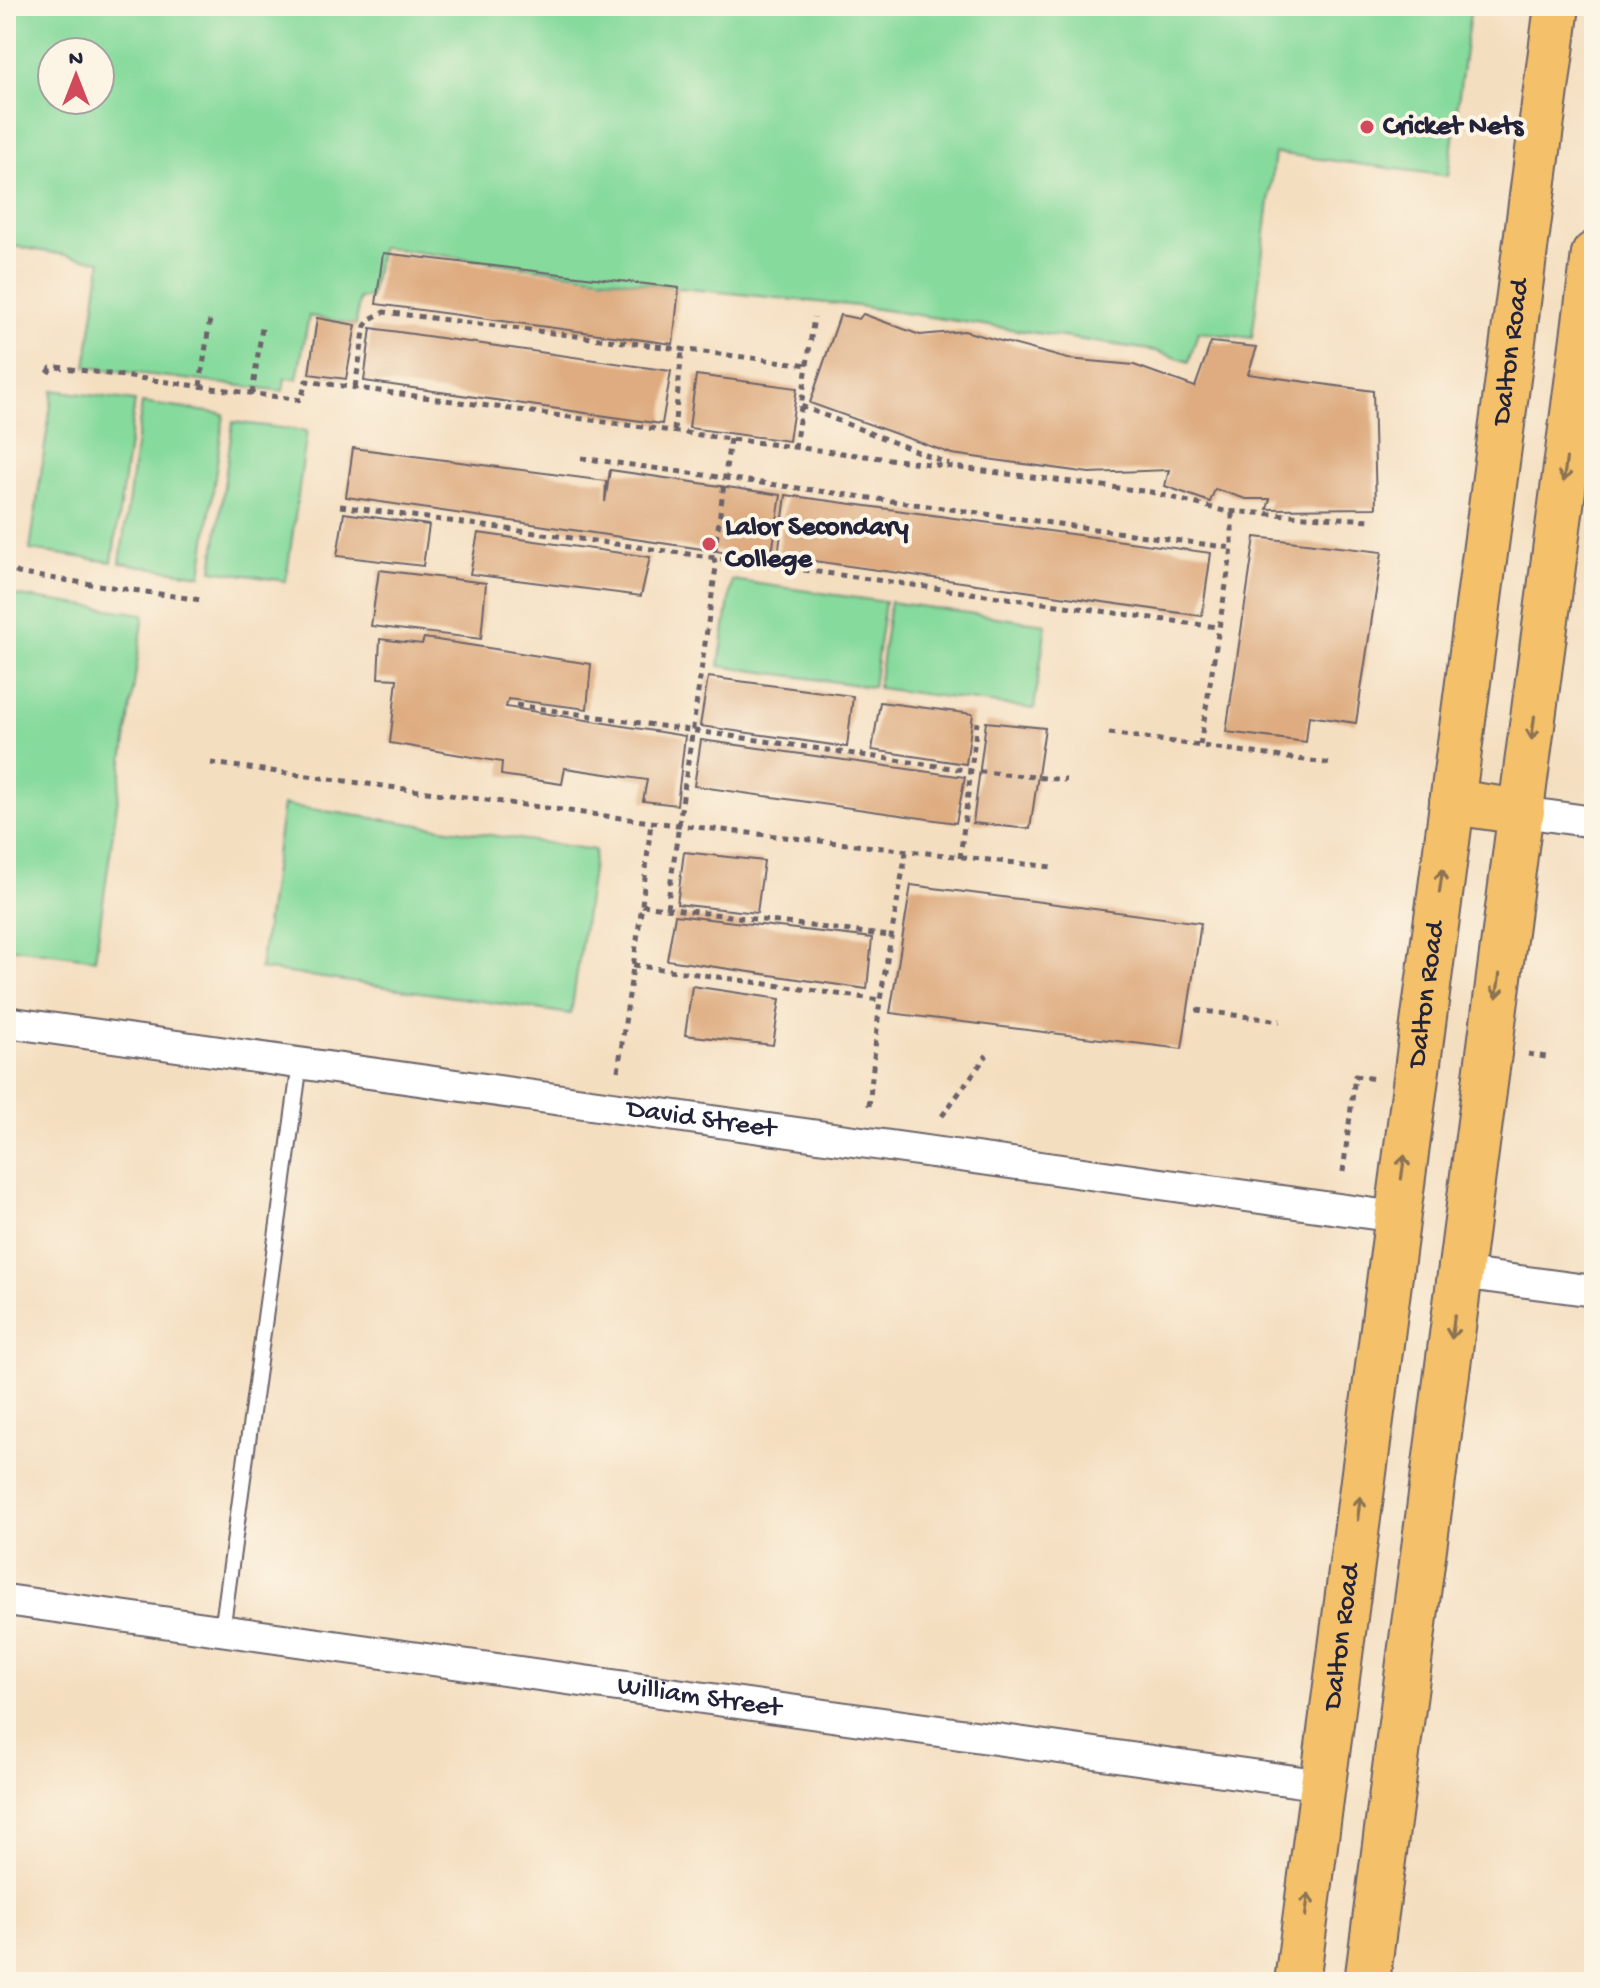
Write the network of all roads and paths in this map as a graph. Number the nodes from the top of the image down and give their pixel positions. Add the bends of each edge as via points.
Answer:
1 (1557, 6) edge
2 (1594, 254) edge
3 (814, 317) dead end
4 (210, 319) dead end
5 (262, 328) dead end
6 (682, 350) junction
7 (808, 365) junction
8 (48, 373) dead end
9 (200, 386) junction
10 (355, 387) junction
11 (252, 394) junction
12 (801, 406) junction
13 (674, 431) junction
14 (730, 439) junction
15 (795, 448) junction
16 (581, 458) dead end
17 (957, 467) junction
18 (724, 478) junction
19 (340, 506) dead end
20 (1232, 512) junction
21 (1372, 520) dead end
22 (1232, 548) junction
23 (6, 552) edge
24 (714, 558) junction
25 (8, 566) edge
26 (201, 600) dead end
27 (1217, 627) junction
28 (516, 705) dead end
29 (977, 722) dead end
30 (692, 732) junction
31 (1109, 733) dead end
32 (1200, 745) junction
33 (211, 763) dead end
34 (1333, 764) dead end
35 (972, 771) junction
36 (1066, 780) dead end
37 (1452, 802) junction
38 (1522, 812) junction
39 (651, 822) junction
40 (1594, 822) edge
41 (678, 825) junction
42 (906, 852) junction
43 (960, 858) junction
44 (1052, 867) dead end
45 (642, 905) junction
46 (667, 908) junction
47 (890, 936) junction
48 (633, 965) junction
49 (880, 1000) junction
50 (1196, 1010) dead end
51 (1280, 1021) dead end
52 (6, 1022) edge
53 (987, 1055) dead end
54 (300, 1063) junction
55 (618, 1071) dead end
56 (869, 1106) dead end
57 (942, 1116) dead end
58 (1396, 1217) junction
59 (1460, 1273) junction
60 (1594, 1291) edge
61 (6, 1600) edge
62 (222, 1631) junction
63 (1323, 1785) junction
64 (1391, 1794) junction
65 (1297, 1982) edge
66 (1367, 1982) edge

1 - 37 main road, Dalton Road
2 -> 38 main road
3 - 7 path
4 - 9 path
5 - 11 path
6 - 7 path
6 - 10 path via 384,312 365,326
6 - 13 path
7 - 12 path
8 - 9 path via 57,367
9 - 11 path
10 - 11 path via 306,381 301,400
10 - 13 path
12 - 15 path
12 - 17 path
13 - 14 path
14 - 15 path
14 - 18 path
15 - 17 path
16 - 18 path
17 - 20 path via 1151,492
18 - 22 path
18 - 24 path
19 - 24 path
20 - 21 path
20 - 22 path
22 - 27 path
23 - 25 path
24 - 27 path
24 - 30 path
25 - 26 path via 29,575
27 - 32 path
28 - 30 path
29 - 35 path
30 - 35 path
30 - 41 path
31 - 32 path
32 - 34 path
33 - 39 path
35 - 36 path
35 - 43 path
37 - 38 main road
58 -> 37 main road, Dalton Road
38 - 40 street
38 -> 59 main road
39 - 41 path
39 - 45 path
41 - 42 path
41 - 46 path
42 - 43 path
42 - 47 path
43 - 44 path
45 - 46 path
45 - 48 path
46 - 47 path
47 - 49 path
48 - 49 path
48 - 55 path
49 - 56 path
50 - 51 path
52 - 54 street, David Street
53 - 57 path
54 - 58 street, David Street
54 - 62 lane
63 -> 58 main road, Dalton Road
59 - 60 street
59 -> 64 main road
61 - 62 street, William Street
62 - 63 street, William Street
63 - 64 main road, William Street
65 -> 63 main road, Dalton Road
64 - 66 main road

